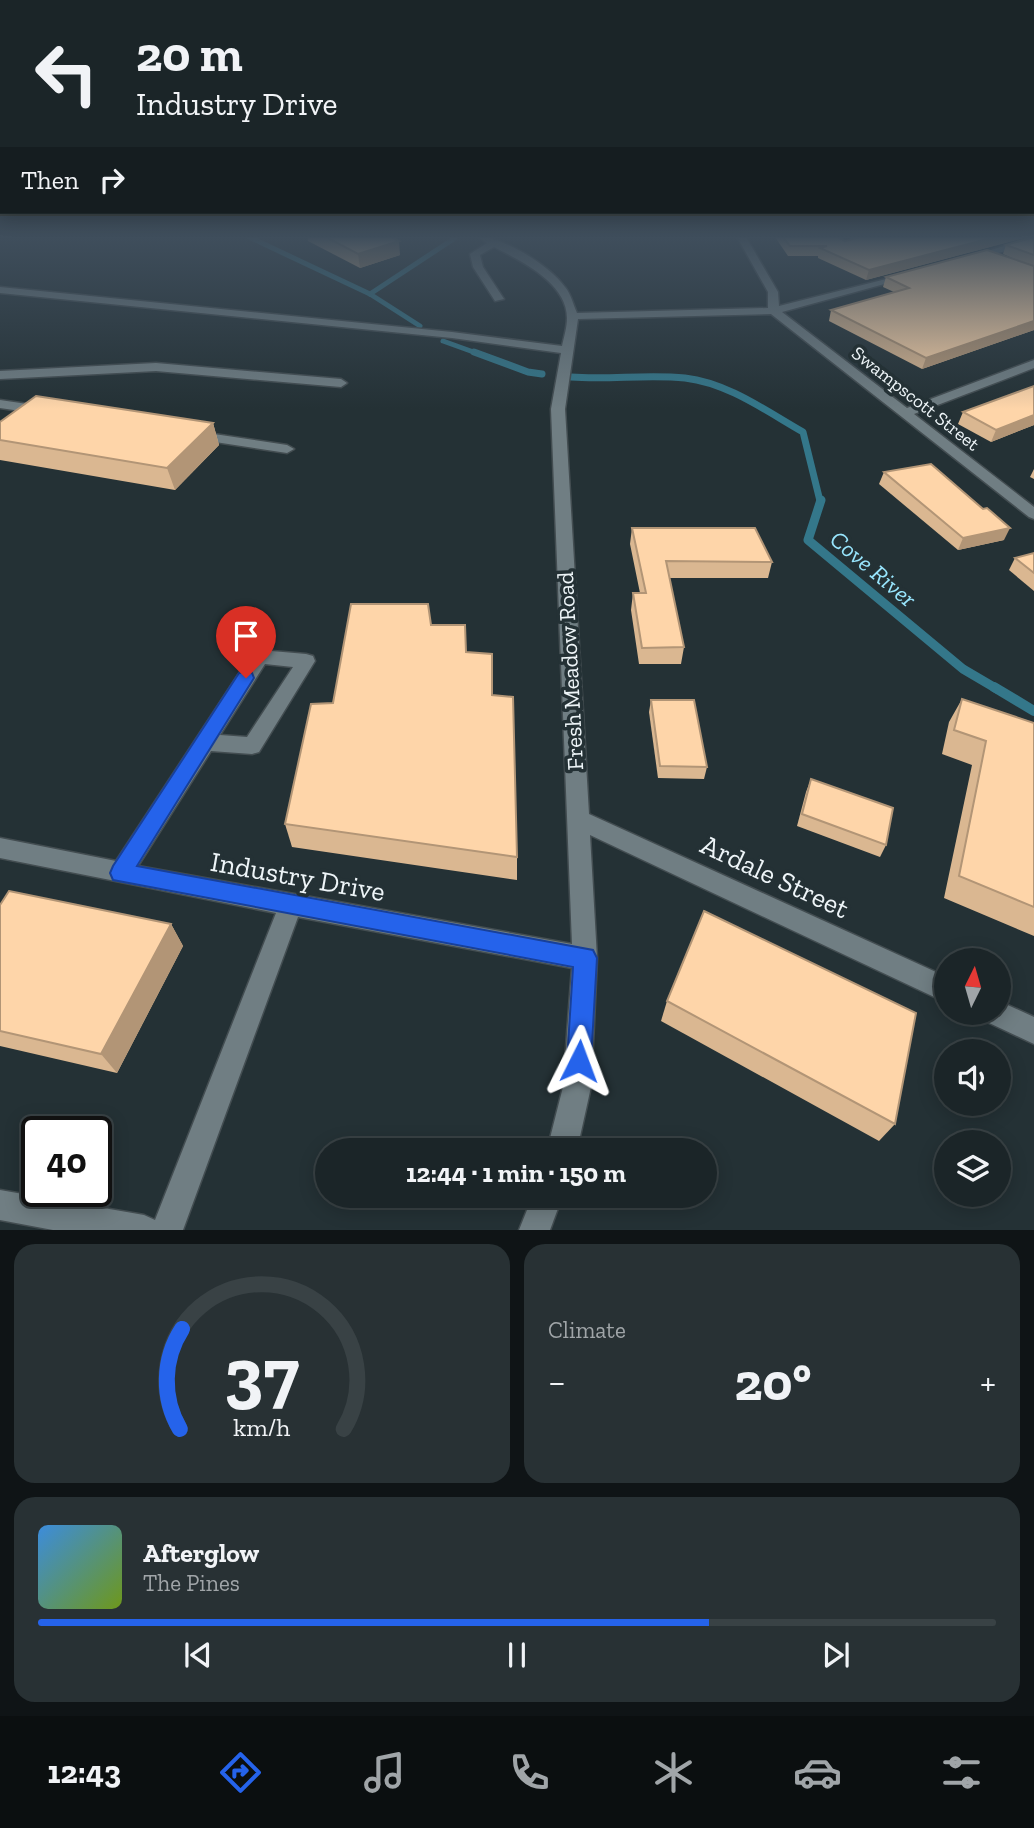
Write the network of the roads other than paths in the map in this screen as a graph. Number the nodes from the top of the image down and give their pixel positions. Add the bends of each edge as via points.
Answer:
1 (44, 294) edge
2 (496, 294) edge
3 (564, 294) edge
4 (773, 294) edge
5 (834, 294) edge
6 (499, 299) dead end
7 (774, 311) junction
8 (573, 316) junction
9 (569, 350) junction
10 (1034, 364) edge
11 (0, 375) edge
12 (341, 383) dead end
13 (0, 404) edge
14 (61, 414) edge
15 (903, 414) junction
16 (178, 432) edge
17 (287, 449) dead end
18 (1034, 514) edge
19 (203, 742) junction
20 (577, 819) junction
21 (0, 848) edge
22 (121, 873) junction
23 (292, 905) junction
24 (585, 958) junction
25 (934, 984) edge
26 (1012, 1021) edge
27 (1034, 1031) edge
28 (565, 1138) edge
29 (0, 1205) edge
30 (543, 1208) edge
31 (144, 1230) edge
32 (167, 1230) edge
33 (534, 1230) edge

1 - 9 street
2 - 6 street
3 - 8 street
4 - 7 street
5 - 7 street
7 - 8 street
7 - 15 street, Swampscott Street
8 - 9 street, Fresh Meadow Road
9 - 20 street, Fresh Meadow Road via 558,409
10 - 15 street
11 - 12 street via 156,367
13 - 14 street
15 - 18 street, Swampscott Street
16 - 17 street
19 - 19 street via 260,657 306,661 252,746
19 - 22 street
20 - 24 street, Fresh Meadow Road
20 - 25 street, Ardale Street
21 - 22 street, Industry Drive
22 - 23 street, Industry Drive
23 - 24 street, Industry Drive
23 - 32 street
24 - 28 street, Fresh Meadow Road via 577,1087
26 - 27 street
29 - 31 street
30 - 33 street

